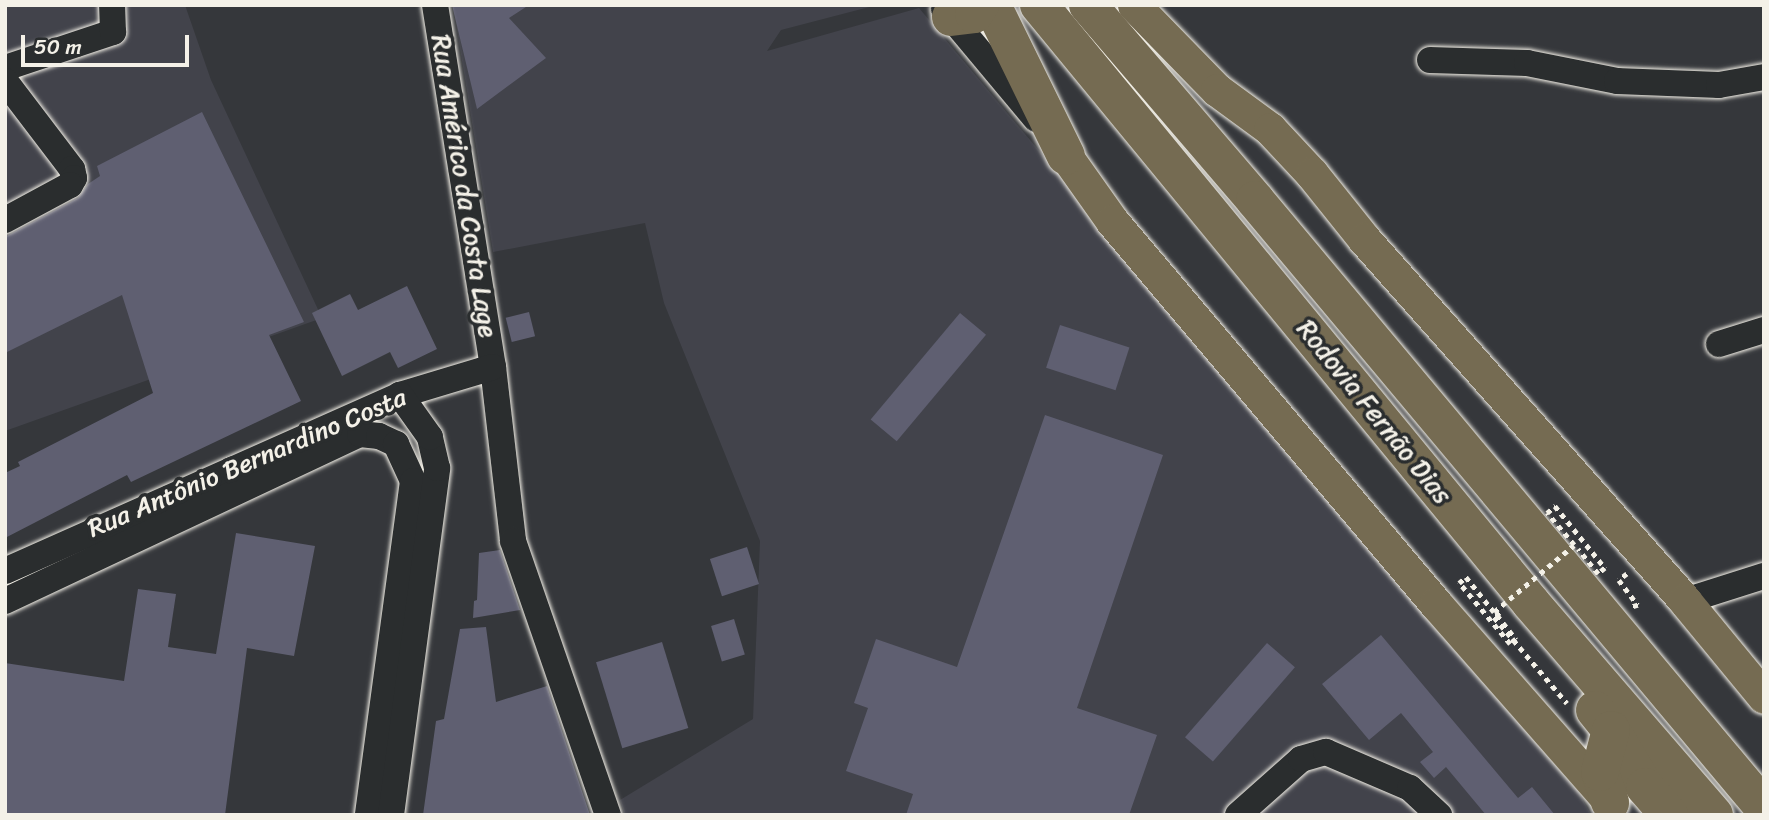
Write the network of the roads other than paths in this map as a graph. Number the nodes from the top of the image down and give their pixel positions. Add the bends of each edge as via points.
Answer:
1 (112, 5) edge
2 (435, 5) edge
3 (992, 5) edge
4 (1039, 5) edge
5 (1088, 5) edge
6 (1119, 5) edge
7 (1134, 5) edge
8 (957, 9) edge
9 (1430, 60) dead end
10 (5, 68) edge
11 (1764, 77) edge
12 (5, 80) edge
13 (1066, 156) junction
14 (1255, 200) junction
15 (5, 220) edge
16 (1764, 330) edge
17 (1719, 344) dead end
18 (493, 366) junction
19 (400, 395) junction
20 (59, 544) junction
21 (72, 569) junction
22 (5, 571) edge
23 (1764, 576) edge
24 (5, 601) edge
25 (1685, 601) junction
26 (1517, 604) junction
27 (1764, 698) edge
28 (1611, 730) junction
29 (1764, 808) edge
30 (1608, 811) edge
31 (368, 815) edge
32 (391, 815) edge
33 (608, 815) edge
34 (1238, 815) edge
35 (1439, 815) edge
36 (1669, 815) edge
37 (1714, 815) edge

1 - 10 street via 113,32
2 - 18 street, Rua Américo da Costa Lage
3 - 13 highway
4 - 26 highway, Rodovia Fernão Dias
5 - 14 highway, Rodovia Fernão Dias
6 - 14 highway
7 - 25 main road via 1217,90 1270,129 1312,174 1364,239
8 - 13 street
9 - 11 street via 1527,62 1617,81 1719,85
12 - 15 street via 72,169 74,178 70,185
13 - 30 main road via 1112,221
14 - 29 highway, Rodovia Fernão Dias
16 - 17 street
18 - 19 street, Rua Antônio Bernardino Costa
18 - 33 street, Rua Américo da Costa Lage via 513,541
19 - 20 street, Rua Antônio Bernardino Costa
19 - 32 street via 430,437 437,468
20 - 21 street
20 - 22 street, Rua Antônio Bernardino Costa
21 - 24 street, Rua Antônio Bernardino Costa
21 - 31 street, Rua Antônio Bernardino Costa via 360,433 396,444 413,481
23 - 25 street
25 - 27 main road
26 - 28 highway via 1539,642
26 - 37 highway, Rodovia Fernão Dias
28 - 30 highway via 1600,772
28 - 36 highway via 1645,787
34 - 35 street via 1301,759 1326,752 1410,788

